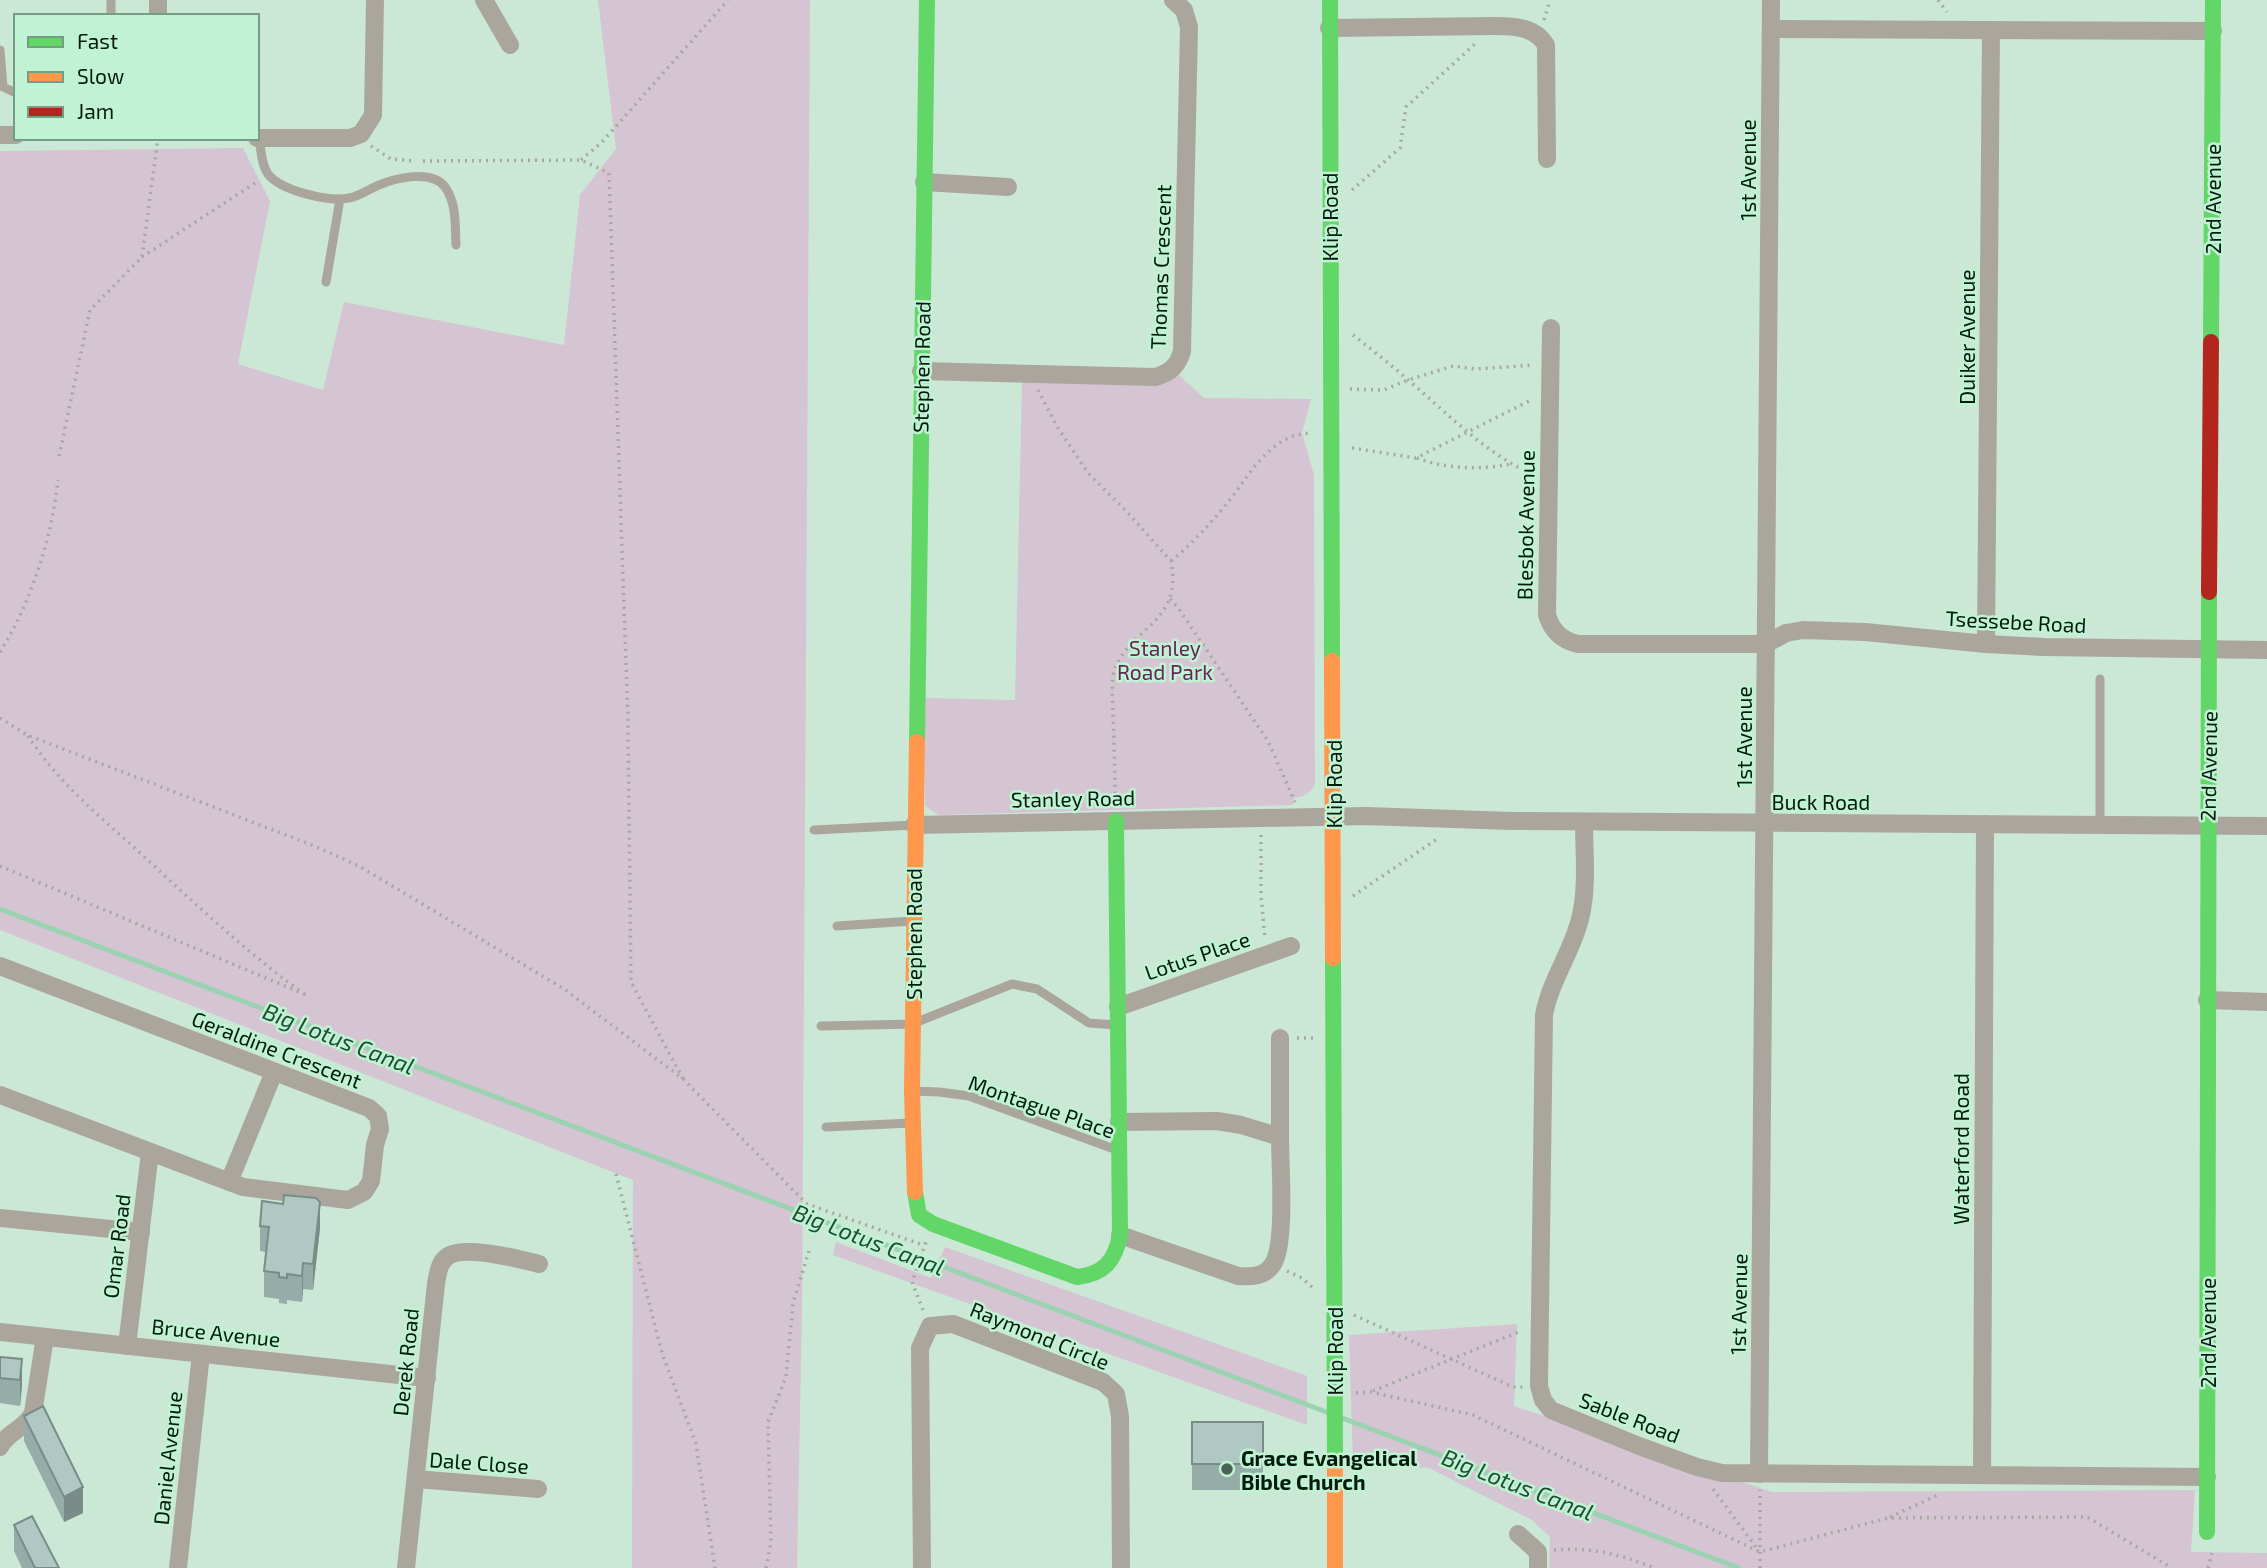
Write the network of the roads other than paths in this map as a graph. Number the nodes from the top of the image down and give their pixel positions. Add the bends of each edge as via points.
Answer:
1 (375, 0) edge
2 (484, 0) edge
3 (927, 0) edge
4 (1173, 0) edge
5 (1329, 0) edge
6 (1771, 0) edge
7 (2213, 0) edge
8 (1329, 28) junction
9 (1771, 29) junction
10 (1991, 30) junction
11 (2213, 31) junction
12 (510, 46) dead end
13 (0, 50) edge
14 (14, 92) edge
15 (259, 138) edge
16 (258, 140) edge
17 (1547, 159) dead end
18 (924, 181) junction
19 (1008, 187) dead end
20 (340, 198) junction
21 (456, 245) dead end
22 (326, 282) dead end
23 (1551, 328) dead end
24 (921, 372) junction
25 (1766, 644) junction
26 (1986, 644) junction
27 (2209, 649) junction
28 (2267, 650) edge
29 (2100, 679) dead end
30 (1115, 814) junction
31 (1333, 816) junction
32 (1584, 821) junction
33 (1765, 823) junction
34 (1985, 824) junction
35 (914, 825) junction
36 (2100, 825) junction
37 (2207, 826) junction
38 (2267, 826) edge
39 (814, 830) dead end
40 (913, 921) junction
41 (837, 926) dead end
42 (1291, 946) dead end
43 (0, 966) edge
44 (2207, 1000) junction
45 (2267, 1002) edge
46 (1118, 1016) junction
47 (912, 1024) junction
48 (821, 1026) dead end
49 (1280, 1038) road end
50 (274, 1072) junction
51 (912, 1091) junction
52 (0, 1095) edge
53 (1119, 1122) junction
54 (912, 1123) junction
55 (826, 1127) dead end
56 (1280, 1137) junction
57 (1119, 1151) junction
58 (150, 1152) junction
59 (229, 1182) junction
60 (0, 1217) edge
61 (141, 1232) junction
62 (1120, 1235) junction
63 (539, 1264) dead end
64 (0, 1332) edge
65 (45, 1337) junction
66 (127, 1346) junction
67 (201, 1354) junction
68 (427, 1378) junction
69 (0, 1447) edge
70 (1982, 1474) junction
71 (1759, 1477) junction
72 (2207, 1477) junction
73 (416, 1479) junction
74 (538, 1489) dead end
75 (2207, 1532) dead end
76 (1518, 1534) dead end
77 (1538, 1560) edge
78 (178, 1568) edge
79 (407, 1568) edge
80 (922, 1568) edge
81 (1121, 1568) edge
82 (1335, 1568) edge

1 - 15 street via 373,115 368,127 350,138
2 - 12 street
3 - 18 street, Stephen Road
4 - 24 street, Thomas Crescent via 1184,10 1189,27 1183,342 1176,366 1155,377
5 - 8 street, Klip Road
6 - 9 street, 1st Avenue
7 - 11 street, 2nd Avenue
8 - 17 street via 1515,26 1540,36 1546,45
8 - 31 street, Klip Road
9 - 10 street
9 - 25 street, 1st Avenue
10 - 11 street
10 - 26 street, Duiker Avenue
11 - 27 street, 2nd Avenue
13 - 14 lane via 4,87
16 - 20 lane via 268,174 279,184
18 - 19 street
18 - 24 street, Stephen Road
20 - 21 lane via 402,178 435,180 450,196
20 - 22 lane
23 - 25 street, Blesbok Avenue via 1550,624 1562,638 1578,644
24 - 35 street, Stephen Road
25 - 26 street, Tsessebe Road via 1803,630
25 - 33 street, 1st Avenue
26 - 27 street, Tsessebe Road
27 - 28 street, Tsessebe Road
27 - 37 street, 2nd Avenue
29 - 36 lane
30 - 31 street, Stanley Road
30 - 35 street, Stanley Road
30 - 46 street, Stephen Road
31 - 32 street, Buck Road
31 - 82 street, Klip Road
32 - 33 street, Buck Road
32 - 71 street, Sable Road via 1580,918 1544,1015 1539,1387 1551,1410 1565,1417 1697,1467
33 - 34 street, Buck Road
33 - 71 street, 1st Avenue
34 - 36 street, Buck Road
34 - 70 street, Waterford Road
35 - 39 lane, Stanley Road
35 - 40 street, Stephen Road
36 - 37 street, Buck Road
37 - 38 street, Buck Road
37 - 44 street, 2nd Avenue
40 - 41 lane
40 - 47 street, Stephen Road
42 - 46 street, Lotus Place
43 - 50 street, Geraldine Crescent
44 - 45 street
44 - 72 street, 2nd Avenue
46 - 47 lane via 1089,1023 1037,989 1012,984
46 - 53 street, Stephen Road
47 - 48 lane
47 - 51 street, Stephen Road
49 - 56 street
50 - 59 street
50 - 59 street, Geraldine Crescent via 374,1111 380,1129 371,1181 364,1192 348,1200 257,1190
51 - 54 street, Stephen Road
51 - 57 lane, Montague Place via 969,1096
52 - 58 street, Geraldine Crescent
53 - 56 street via 1217,1121
53 - 57 street, Stephen Road
54 - 55 lane
54 - 62 street, Stephen Road via 919,1215 933,1224 1077,1277 1094,1276 1110,1264
56 - 62 street via 1279,1248 1273,1265 1264,1273 1238,1276
57 - 62 street, Stephen Road
58 - 59 street, Geraldine Crescent
58 - 61 street, Omar Road
60 - 61 street
61 - 66 street, Omar Road
63 - 68 street, Derek Road via 464,1253 451,1254 442,1261
64 - 65 street, Bruce Avenue
65 - 66 street, Bruce Avenue
65 - 69 street via 33,1413
66 - 67 street, Bruce Avenue
67 - 68 street, Bruce Avenue
67 - 78 street, Daniel Avenue
68 - 73 street, Derek Road
70 - 71 street, Sable Road
70 - 72 street, Sable Road
72 - 75 street, 2nd Avenue
73 - 74 street, Dale Close
73 - 79 street, Derek Road
76 - 77 street
80 - 81 street, Raymond Circle via 920,1348 930,1326 953,1324 1103,1382 1116,1394

